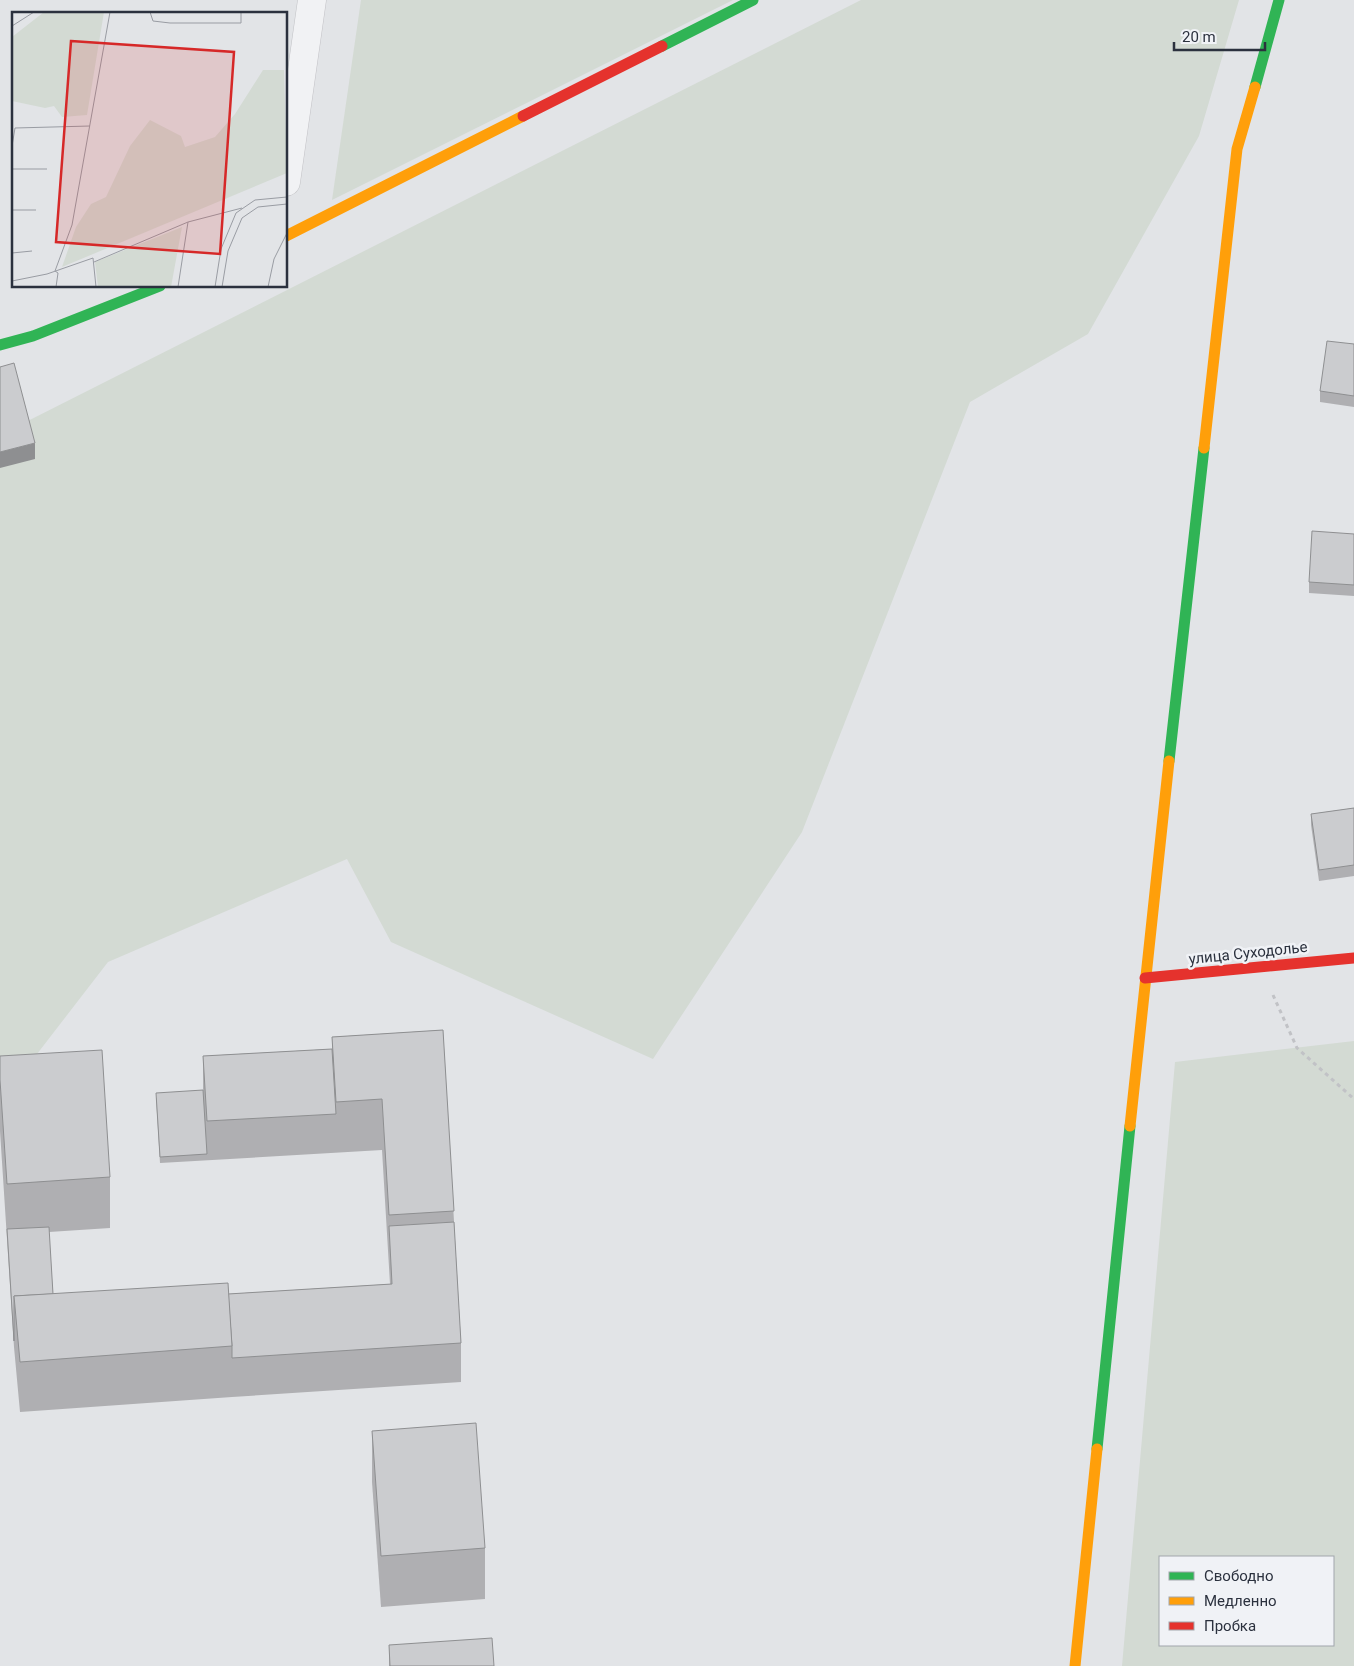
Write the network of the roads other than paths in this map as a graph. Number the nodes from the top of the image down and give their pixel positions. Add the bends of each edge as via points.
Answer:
1 (312, 0) edge
2 (753, 0) edge
3 (1279, 0) edge
4 (288, 168) edge
5 (288, 235) edge
6 (155, 288) edge
7 (0, 345) edge
8 (1354, 958) edge
9 (1145, 978) junction
10 (1075, 1666) edge

1 - 4 street
2 - 5 street
3 - 9 street via 1237,149
6 - 7 street via 33,336
8 - 9 street, улица Суходолье
9 - 10 street

